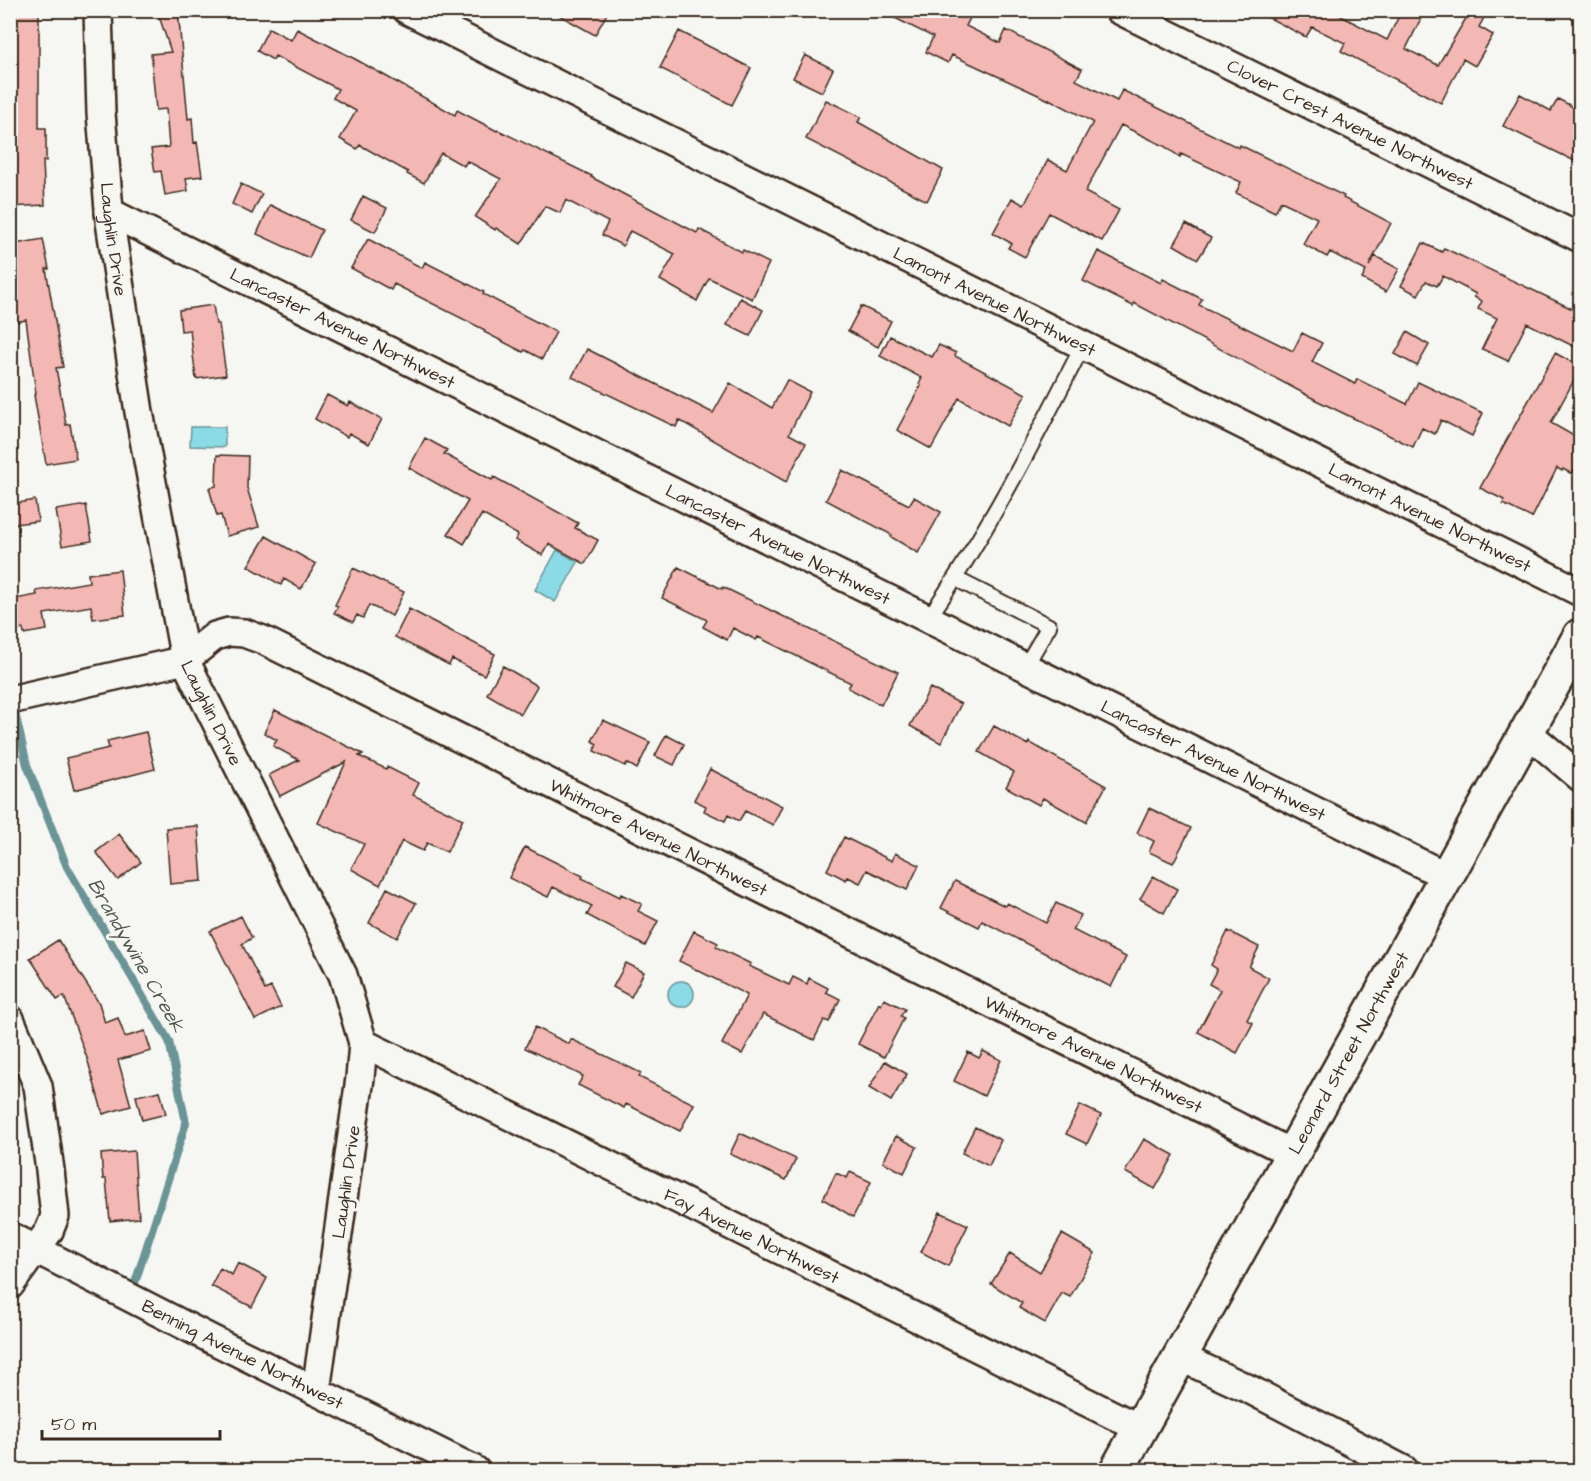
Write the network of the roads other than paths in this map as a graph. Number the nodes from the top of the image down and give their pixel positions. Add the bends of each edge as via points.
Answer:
1 (98, 10) edge
2 (407, 10) edge
3 (1119, 10) edge
4 (109, 213) junction
5 (1581, 238) edge
6 (1083, 345) junction
7 (956, 579) junction
8 (1581, 592) edge
9 (928, 619) junction
10 (1581, 636) edge
11 (185, 660) junction
12 (1025, 667) junction
13 (10, 700) edge
14 (1527, 732) junction
15 (1581, 777) edge
16 (1446, 876) junction
17 (10, 1019) edge
18 (363, 1044) junction
19 (1293, 1154) junction
20 (10, 1236) edge
21 (37, 1250) junction
22 (10, 1285) edge
23 (1180, 1357) junction
24 (316, 1391) junction
25 (1141, 1429) junction
26 (475, 1470) edge
27 (1118, 1470) edge
28 (1404, 1470) edge

1 - 4 street, Laughlin Drive
2 - 6 street, Lamont Avenue Northwest
3 - 5 street, Clover Crest Avenue Northwest
4 - 9 street, Lancaster Avenue Northwest
4 - 11 street, Laughlin Drive via 139,412
6 - 7 lane
6 - 8 street, Lamont Avenue Northwest
7 - 9 lane
7 - 12 lane via 1049,626
9 - 12 street, Lancaster Avenue Northwest
10 - 14 main road, Leonard Street Northwest
11 - 13 street, Whitmore Avenue Northwest
11 - 18 street, Laughlin Drive via 343,975
11 - 19 street, Whitmore Avenue Northwest via 214,636 229,632 263,640
12 - 16 street, Lancaster Avenue Northwest
14 - 15 street
14 - 16 main road, Leonard Street Northwest
16 - 19 main road, Leonard Street Northwest
17 - 21 street via 38,1086 50,1170 55,1216
18 - 24 street, Laughlin Drive
18 - 25 street, Fay Avenue Northwest
19 - 23 main road, Leonard Street Northwest
20 - 21 street, Benning Avenue Northwest
21 - 22 street
21 - 24 street, Benning Avenue Northwest
23 - 25 main road, Leonard Street Northwest
23 - 28 street
24 - 26 street, Benning Avenue Northwest
25 - 27 main road, Leonard Street Northwest

